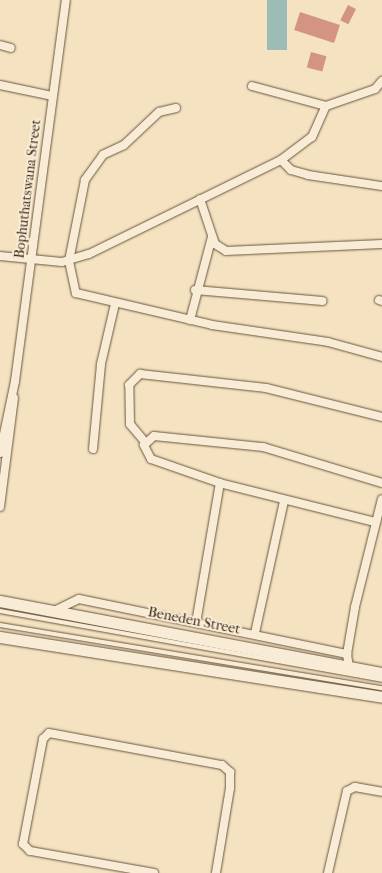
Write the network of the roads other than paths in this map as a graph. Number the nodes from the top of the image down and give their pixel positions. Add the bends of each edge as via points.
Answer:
1 (66, 0) edge
2 (0, 45) edge
3 (11, 48) dead end
4 (382, 81) edge
5 (0, 85) edge
6 (252, 86) dead end
7 (52, 96) junction
8 (326, 106) junction
9 (176, 108) dead end
10 (281, 160) junction
11 (382, 186) edge
12 (200, 199) junction
13 (212, 237) junction
14 (382, 244) edge
15 (0, 256) edge
16 (31, 261) junction
17 (69, 261) junction
18 (196, 290) junction
19 (323, 301) dead end
20 (115, 304) junction
21 (190, 320) junction
22 (382, 357) edge
23 (14, 381) junction
24 (382, 417) edge
25 (145, 442) junction
26 (93, 448) dead end
27 (0, 453) edge
28 (220, 483) junction
29 (382, 483) edge
30 (382, 499) edge
31 (284, 501) junction
32 (0, 507) edge
33 (375, 522) junction
34 (0, 601) edge
35 (56, 610) junction
36 (0, 611) edge
37 (196, 623) junction
38 (0, 624) edge
39 (255, 633) junction
40 (0, 637) edge
41 (347, 654) junction
42 (349, 667) junction
43 (382, 673) edge
44 (382, 680) edge
45 (382, 688) edge
46 (382, 697) edge
47 (382, 792) edge
48 (153, 873) edge
49 (216, 873) edge
50 (328, 873) edge

1 - 7 street, Bophuthatswana Street
2 - 3 street
4 - 8 street via 374,89
5 - 7 street
6 - 8 street
7 - 16 street, Bophuthatswana Street
8 - 10 street via 312,137
9 - 17 street via 150,118 124,145 103,154 91,170
10 - 11 street via 291,170 308,175
10 - 12 street
12 - 13 street
12 - 17 street
13 - 14 street via 226,251
13 - 18 street
15 - 16 street
16 - 17 street
16 - 23 street, Bophuthatswana Street
17 - 20 street via 76,293
18 - 19 street
18 - 21 street
20 - 21 street
20 - 26 street via 101,364
21 - 22 street via 328,342
23 - 27 street, Bophuthatswana Street
23 - 32 street, Bophuthatswana Street
24 - 25 street via 266,388 140,374 129,385 130,424
25 - 28 street via 151,459
25 - 29 street via 154,436 263,447
28 - 31 street
28 - 37 street
30 - 33 street
31 - 33 street
31 - 39 street
33 - 41 street
34 - 35 main road, Beneden Street
35 - 37 street via 79,599
35 - 42 main road, Beneden Street
36 - 44 lane
37 - 39 street
38 - 45 lane
39 - 41 street
40 - 46 main road
41 - 42 street
42 - 43 main road, Beneden Street
47 - 50 street via 355,787 347,791
48 - 49 street via 30,852 23,844 43,739 49,733 222,765 230,772 230,788

